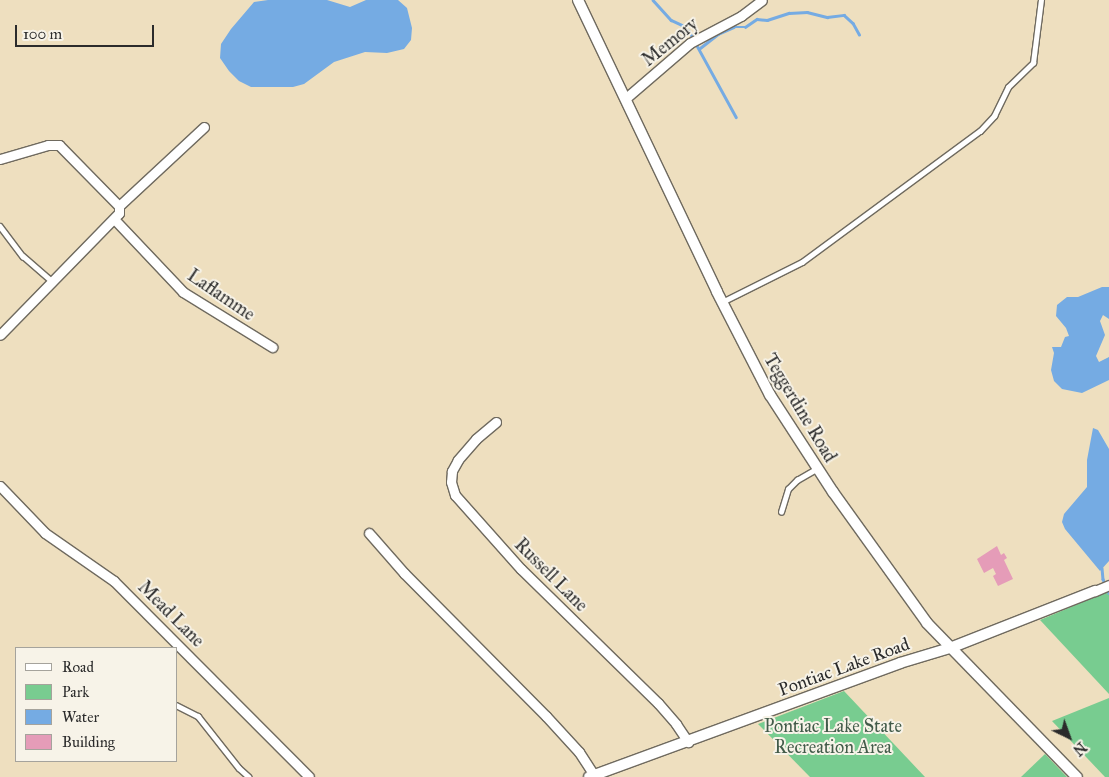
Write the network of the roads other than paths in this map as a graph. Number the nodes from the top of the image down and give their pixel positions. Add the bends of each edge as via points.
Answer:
1 (578, 0) edge
2 (762, 0) edge
3 (1041, 0) edge
4 (626, 98) junction
5 (204, 127) dead end
6 (0, 159) edge
7 (119, 206) junction
8 (115, 220) junction
9 (0, 226) edge
10 (53, 282) junction
11 (722, 302) junction
12 (0, 335) edge
13 (272, 347) dead end
14 (496, 422) dead end
15 (818, 468) junction
16 (0, 486) edge
17 (780, 512) dead end
18 (369, 533) dead end
19 (1109, 585) edge
20 (1095, 591) joint
21 (950, 648) junction
22 (178, 705) edge
23 (688, 742) junction
24 (592, 776) edge
25 (249, 777) edge
26 (309, 777) edge
27 (1077, 777) edge

1 - 4 street, Teggerdine Road
2 - 4 street, Memory via 741,16 690,43
3 - 11 lane via 1033,63 1008,87 994,116 980,131 802,262
4 - 11 street, Teggerdine Road
5 - 7 street
6 - 7 street via 48,145 59,145
7 - 8 street
8 - 10 street
8 - 13 street, Laflamme via 183,292
9 - 10 lane via 23,256
10 - 12 street
11 - 15 street, Teggerdine Road via 770,395
14 - 23 street, Russell Lane via 458,460 452,471 455,495 521,569 658,703
15 - 17 lane via 792,485 784,496
15 - 21 street, Teggerdine Road via 927,623
16 - 26 street, Mead Lane via 45,533 114,580
18 - 24 street via 404,573 546,716 579,752
19 - 20 street, Pontiac Lake Road
20 - 21 street, Pontiac Lake Road
21 - 23 street, Pontiac Lake Road via 900,663
21 - 27 street, Teggerdine Road
22 - 25 lane via 198,716 238,768
23 - 24 street, Pontiac Lake Road

